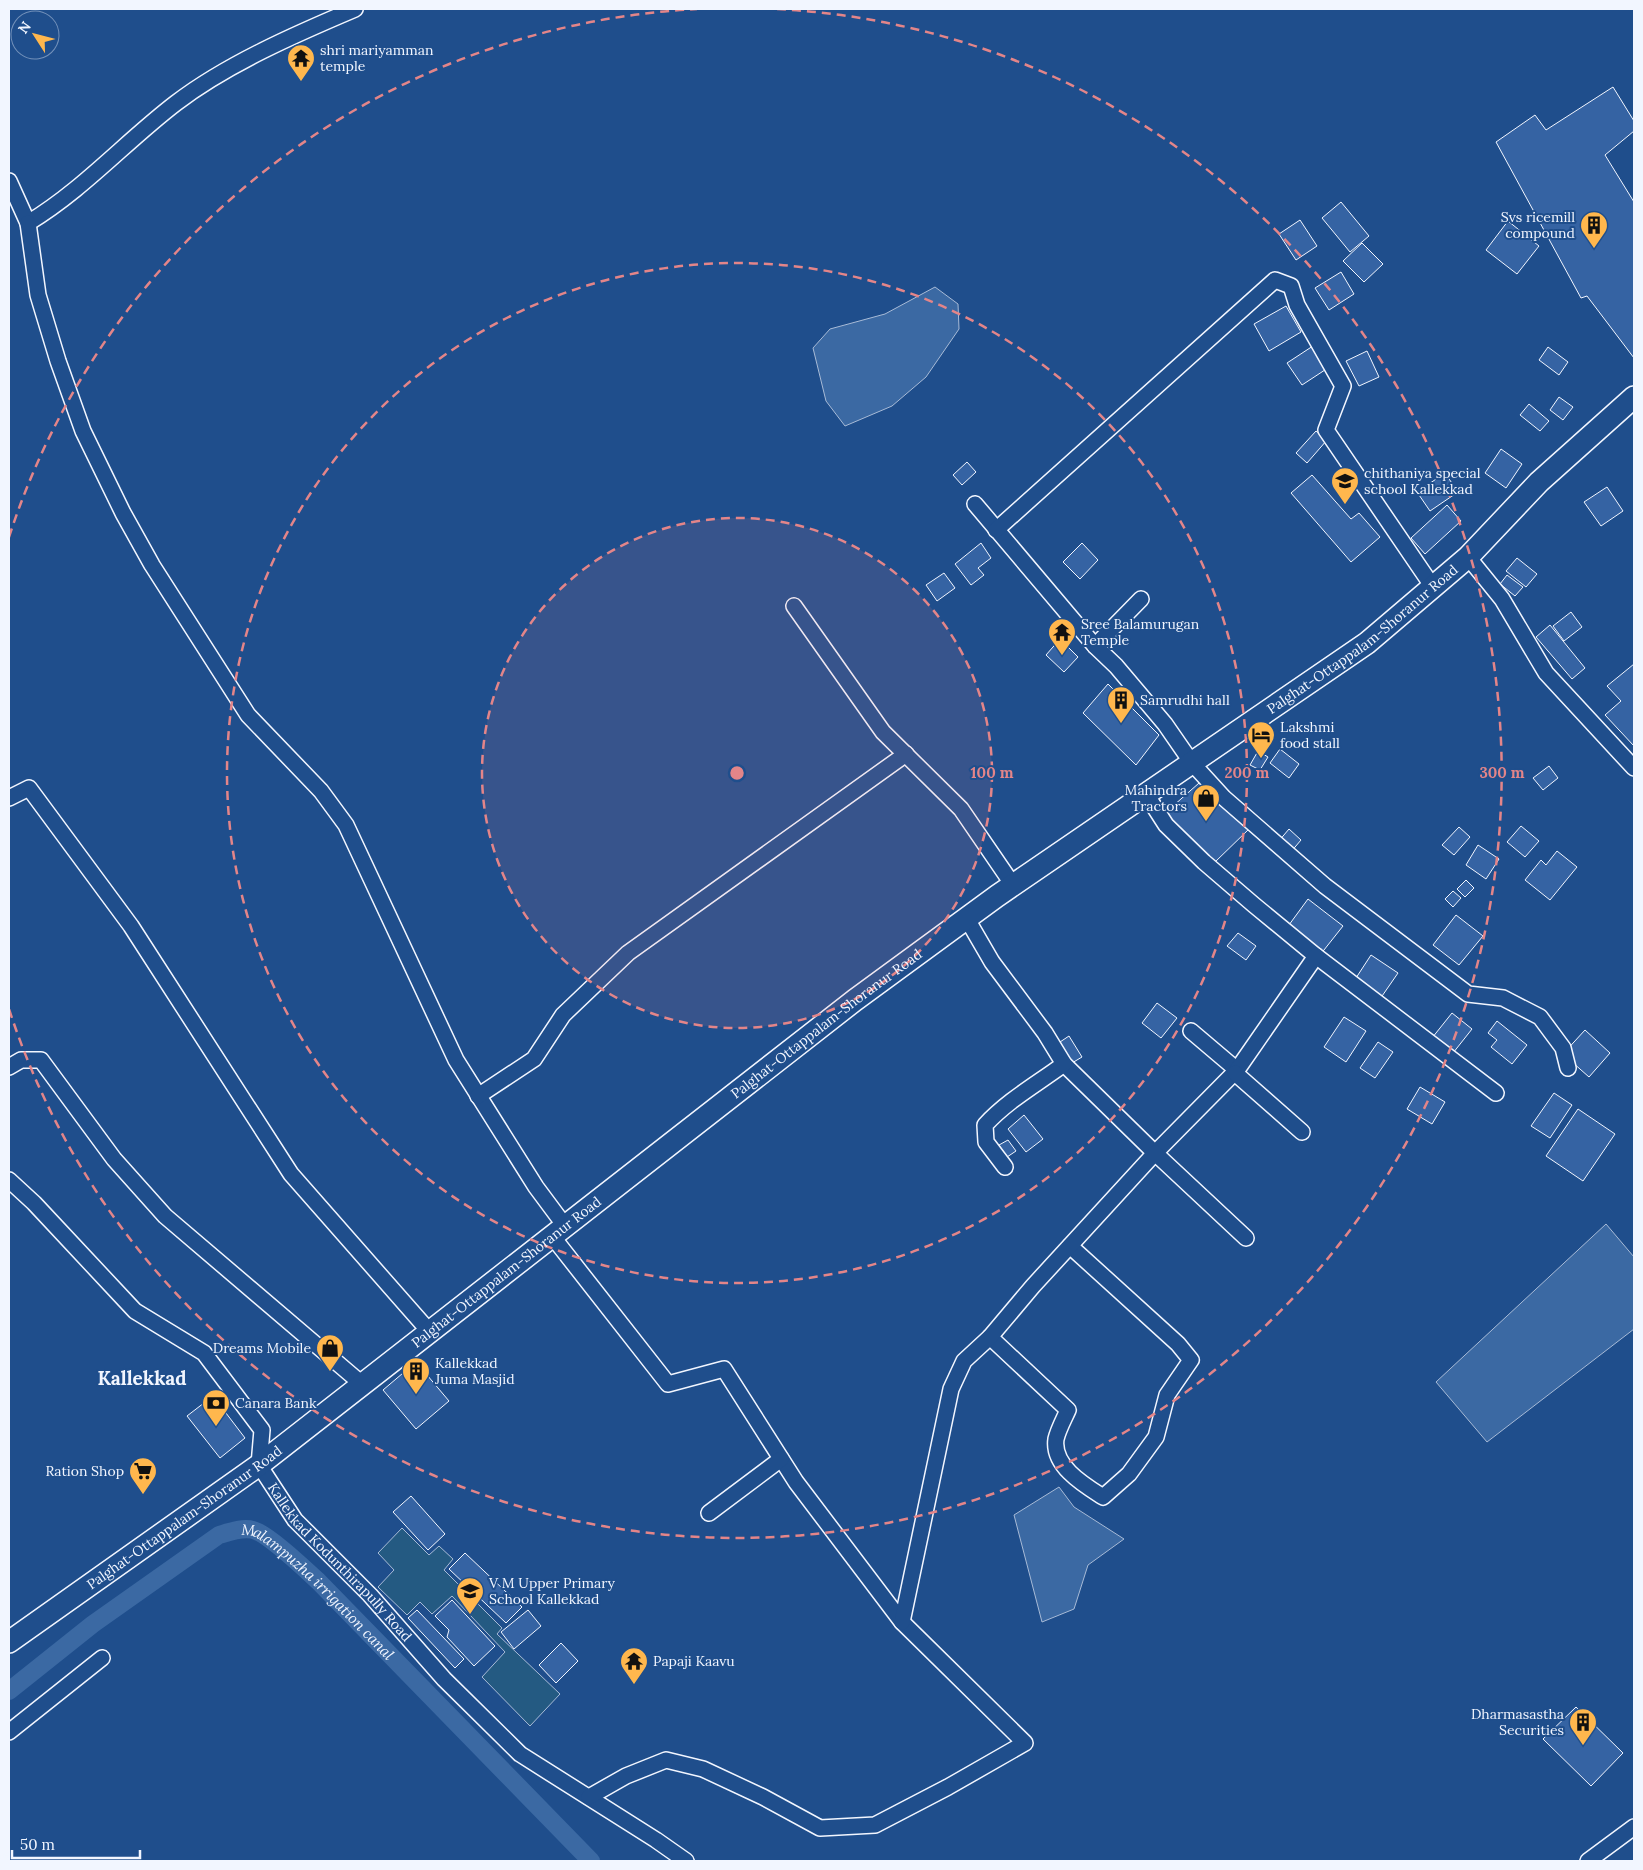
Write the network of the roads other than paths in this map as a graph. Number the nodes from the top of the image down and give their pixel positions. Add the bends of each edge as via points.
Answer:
1 (355, 9) edge
2 (9, 181) edge
3 (28, 223) junction
4 (1634, 397) edge
5 (974, 504) dead end
6 (996, 530) junction
7 (1468, 557) junction
8 (1432, 587) junction
9 (1141, 598) dead end
10 (794, 606) dead end
11 (1094, 646) junction
12 (906, 754) junction
13 (1192, 763) junction
14 (1634, 768) edge
15 (1146, 794) junction
16 (9, 798) edge
17 (1013, 885) junction
18 (967, 919) junction
19 (1316, 956) junction
20 (1191, 1031) dead end
21 (1064, 1064) junction
22 (9, 1067) edge
23 (1568, 1068) dead end
24 (1236, 1071) junction
25 (1496, 1093) dead end
26 (478, 1096) junction
27 (1302, 1132) dead end
28 (1155, 1153) junction
29 (1004, 1167) dead end
30 (9, 1180) edge
31 (558, 1231) junction
32 (1246, 1238) dead end
33 (1070, 1246) junction
34 (429, 1331) junction
35 (990, 1337) junction
36 (362, 1384) junction
37 (781, 1459) junction
38 (259, 1465) junction
39 (708, 1513) dead end
40 (902, 1622) junction
41 (9, 1642) edge
42 (102, 1658) dead end
43 (9, 1732) edge
44 (589, 1796) junction
45 (1634, 1827) edge
46 (686, 1861) edge
47 (1588, 1861) edge

1 - 3 street via 284,40 177,102 56,206
2 - 3 street
3 - 26 street via 38,295 58,361 84,431 123,513 152,565 248,715 321,791 346,824 456,1060
4 - 7 main road, Palghat-Ottappalam-Shoranur Road via 1539,482
5 - 6 street
6 - 8 street via 1275,280 1291,286 1297,305 1343,386 1326,430
6 - 11 street
7 - 8 main road, Palghat-Ottappalam-Shoranur Road
7 - 14 street via 1502,599 1546,673
8 - 13 main road, Palghat-Ottappalam-Shoranur Road via 1367,643
9 - 11 street
10 - 12 street via 883,732
11 - 13 street via 1116,666 1166,724
12 - 17 street via 961,809
12 - 26 street via 628,953 563,1015 534,1059
13 - 15 main road, Palghat-Ottappalam-Shoranur Road
13 - 23 street via 1224,798 1325,886 1468,994 1503,998 1540,1017 1563,1048
15 - 17 main road, Palghat-Ottappalam-Shoranur Road
15 - 19 street via 1166,824 1204,862
16 - 34 street via 29,788 131,926 290,1174
17 - 18 main road, Palghat-Ottappalam-Shoranur Road
18 - 21 street via 992,962
18 - 31 main road, Palghat-Ottappalam-Shoranur Road via 855,1000
19 - 24 street
19 - 25 street
20 - 24 street
21 - 28 street
21 - 29 street via 1003,1106 985,1125 986,1142
22 - 36 street via 21,1060 41,1060 114,1159 165,1216
24 - 27 street
24 - 28 street
26 - 31 street via 536,1187
28 - 32 street
28 - 33 street
30 - 38 street via 135,1311 204,1353 262,1430
31 - 34 main road, Palghat-Ottappalam-Shoranur Road
31 - 37 street via 668,1384 724,1369
33 - 35 street
33 - 35 street via 1178,1344 1190,1360 1167,1395 1156,1437 1129,1474 1103,1497 1081,1483 1057,1458 1056,1439 1068,1410
34 - 36 main road, Palghat-Ottappalam-Shoranur Road
35 - 40 street via 964,1361 951,1390
36 - 38 main road, Palghat-Ottappalam-Shoranur Road
37 - 39 street
37 - 40 street
38 - 41 main road, Palghat-Ottappalam-Shoranur Road
38 - 44 street, Kallekkad Kodunthirapully Road via 295,1520 370,1594 444,1679 520,1754
40 - 44 street via 1025,1743 875,1825 820,1828 703,1768 666,1760
42 - 43 street
44 - 46 street, Kallekkad Kodunthirapully Road
45 - 47 street

